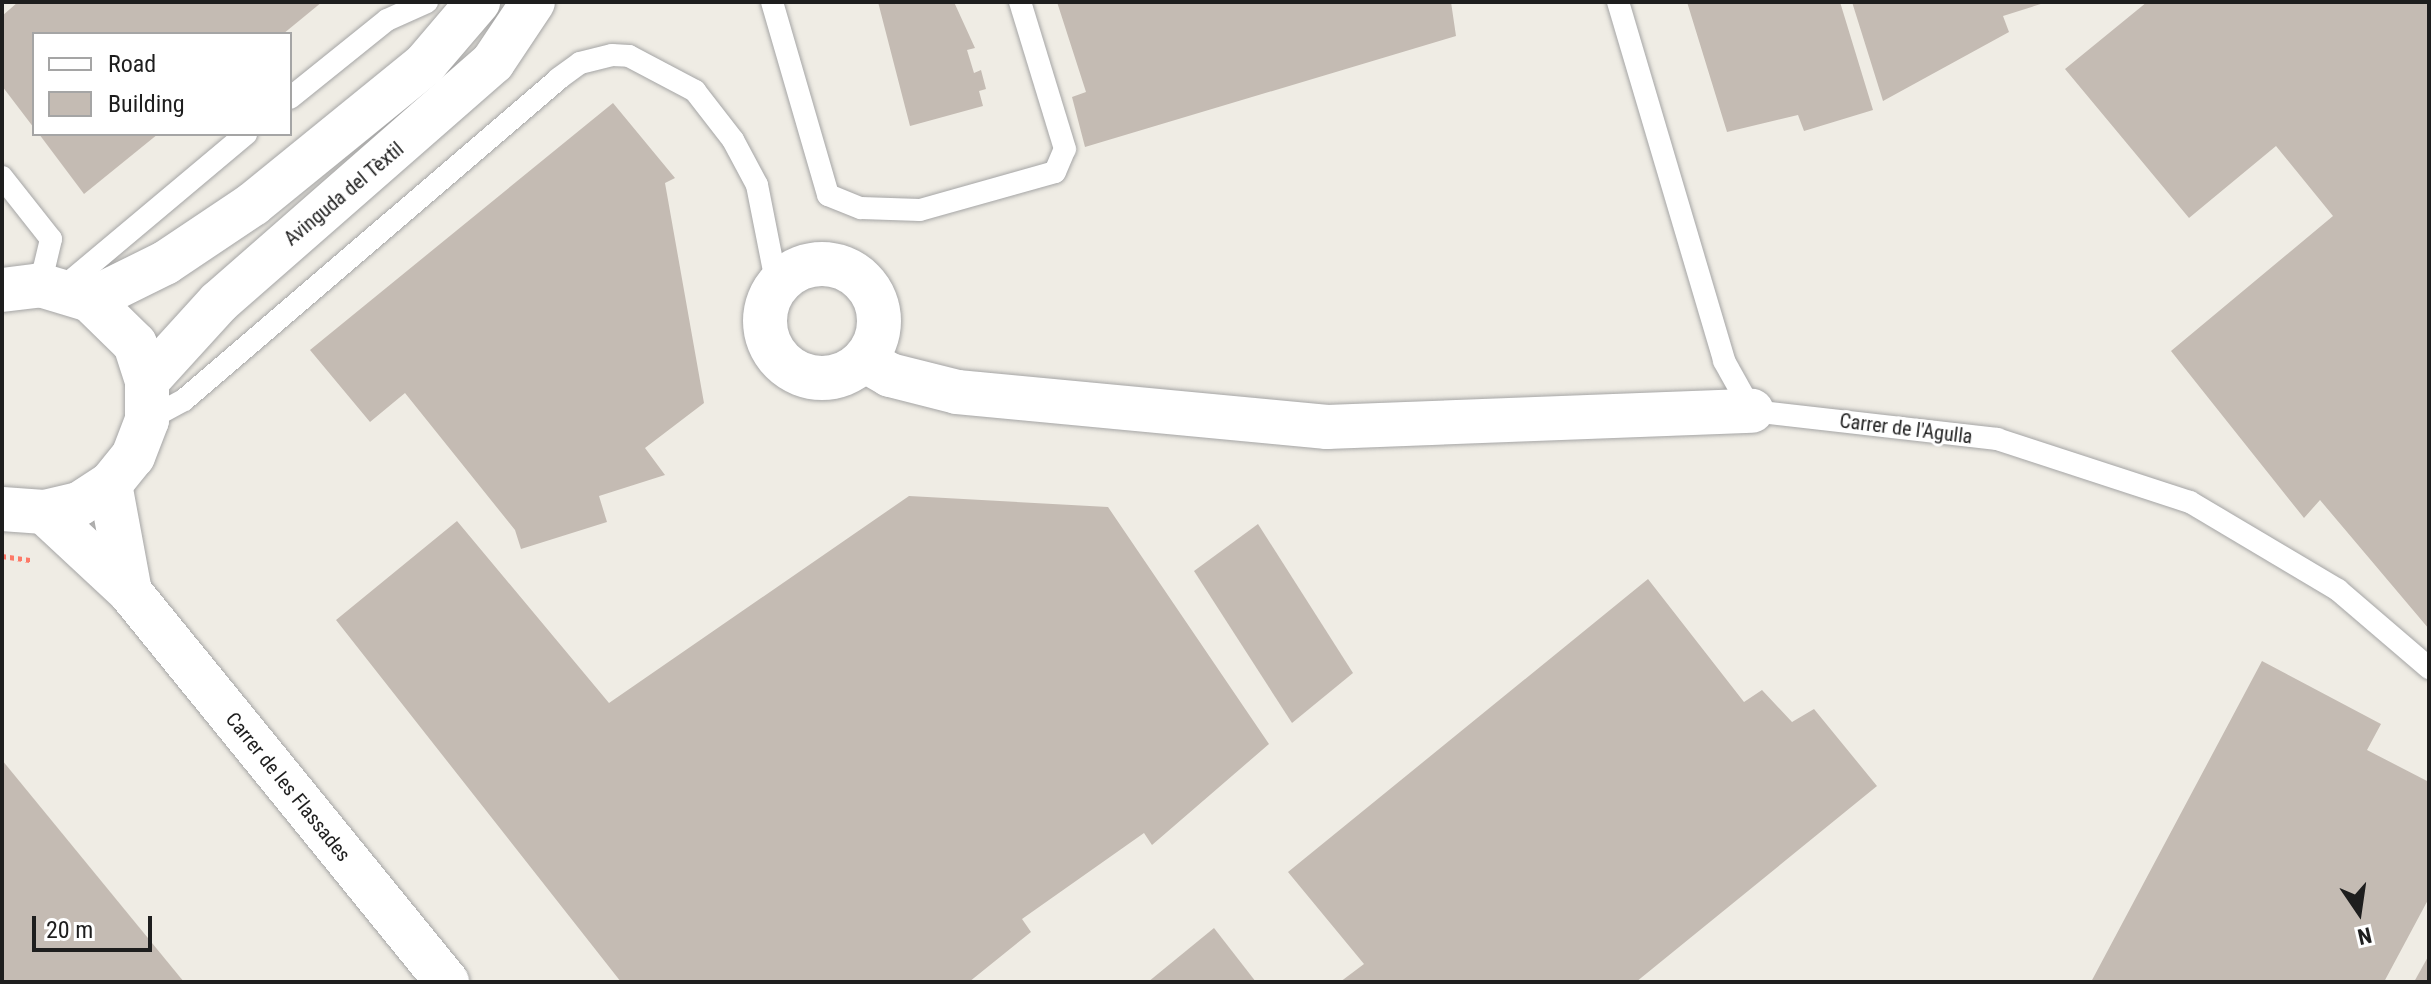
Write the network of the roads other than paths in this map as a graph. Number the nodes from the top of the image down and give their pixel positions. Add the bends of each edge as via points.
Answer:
1 (427, 2) edge
2 (478, 2) edge
3 (533, 2) edge
4 (772, 2) edge
5 (1020, 2) edge
6 (1618, 2) edge
7 (292, 96) edge
8 (243, 136) edge
9 (2, 177) edge
10 (777, 286) junction
11 (48, 291) edge
12 (864, 360) junction
13 (147, 401) junction
14 (1752, 411) junction
15 (110, 484) junction
16 (23, 511) edge
17 (130, 592) junction
18 (2429, 668) edge
19 (447, 982) edge

1 - 7 lane via 387,20
2 - 11 street via 425,64 253,204 165,263
3 - 13 street, Avinguda del Tèxtil via 493,62 219,302
4 - 5 lane via 828,195 861,208 920,210 1055,172 1065,149
6 - 14 lane via 1724,361
8 - 11 lane
9 - 11 lane via 51,239
10 - 12 street via 764,322 777,358 810,377 848,372
10 - 12 street via 807,266 843,268 859,278 878,309 876,336
10 - 13 lane via 757,185 733,140 695,91 639,61 612,55 580,63 558,79 184,400
11 - 13 street via 135,344
12 - 14 street via 890,375 957,392 1327,427
13 - 15 street via 133,456
14 - 18 lane, Carrer de l'Agulla via 1997,439 2190,502 2338,590
15 - 16 street via 79,504
15 - 17 street
16 - 17 street, Carrer de les Flassades
17 - 19 street, Carrer de les Flassades

